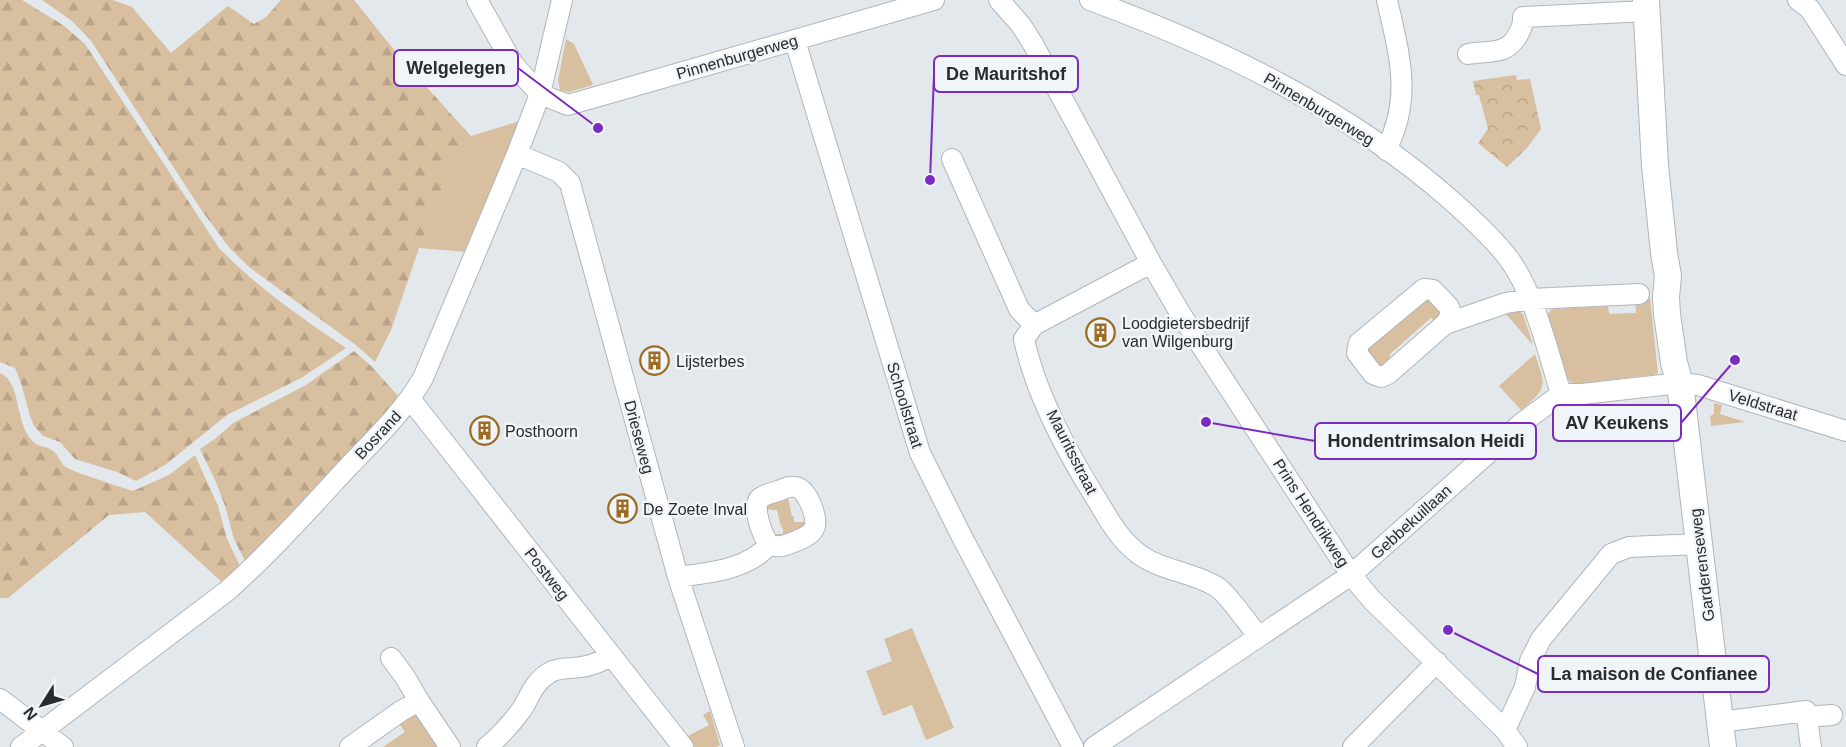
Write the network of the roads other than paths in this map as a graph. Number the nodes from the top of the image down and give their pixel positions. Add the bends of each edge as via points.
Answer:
1 (477, 0) edge
2 (562, 0) edge
3 (934, 0) edge
4 (1090, 0) edge
5 (1387, 0) edge
6 (1798, 0) edge
7 (1004, 2) edge
8 (1640, 5) edge
9 (1128, 6) edge
10 (795, 40) junction
11 (1468, 54) dead end
12 (1846, 65) edge
13 (540, 94) junction
14 (1386, 150) junction
15 (518, 154) junction
16 (952, 159) dead end
17 (1151, 263) junction
18 (1639, 294) dead end
19 (1530, 299) junction
20 (1445, 324) junction
21 (1034, 325) junction
22 (1680, 383) junction
23 (1561, 394) junction
24 (411, 400) junction
25 (1846, 431) edge
26 (1700, 544) junction
27 (769, 545) dead end
28 (1352, 574) junction
29 (678, 577) junction
30 (1258, 636) junction
31 (611, 656) junction
32 (391, 658) dead end
33 (1437, 662) junction
34 (0, 699) edge
35 (419, 701) junction
36 (1832, 715) dead end
37 (1806, 717) junction
38 (41, 730) junction
39 (1505, 730) junction
40 (1722, 734) edge
41 (354, 746) edge
42 (21, 747) edge
43 (63, 747) edge
44 (450, 747) edge
45 (487, 747) edge
46 (682, 747) edge
47 (734, 747) edge
48 (1073, 747) edge
49 (1094, 747) edge
50 (1353, 747) edge
51 (1517, 747) edge
52 (1810, 747) edge

1 - 13 street via 513,64
2 - 13 street, Bosrand
3 - 10 street, Pinnenburgerweg
4 - 9 street, Pinnenburgerweg
5 - 14 street via 1402,73 1402,100 1398,123
6 - 12 street via 1810,9
7 - 17 street, Prins Hendrikweg via 1033,44
8 - 11 street via 1523,17 1517,36 1503,49
8 - 22 main road, Garderenseweg via 1649,34 1655,165 1668,276 1667,314
9 - 14 street, Pinnenburgerweg via 1298,92
10 - 13 street, Pinnenburgerweg via 568,105
10 - 48 street, Schoolstraat via 920,453
13 - 15 street, Bosrand
14 - 19 street, Pinnenburgerweg via 1429,181 1479,226 1509,258
15 - 24 street, Bosrand
15 - 29 street, Drieseweg via 559,172 570,183
16 - 21 street via 1019,309
17 - 21 street
17 - 28 street, Prins Hendrikweg
18 - 19 street
19 - 20 street
19 - 23 street, Pinnenburgerweg
20 - 20 street via 1450,316 1449,307 1433,290 1424,289 1359,343 1357,353 1373,374 1385,376
21 - 30 street, Mauritsstraat via 1024,339 1031,369 1079,472 1116,532 1136,552 1159,566 1192,575 1220,589
22 - 23 street
22 - 25 street, Veldstraat via 1698,385
22 - 26 main road, Garderenseweg
23 - 28 street, Gebbekuillaan via 1522,423
24 - 31 street, Postweg
24 - 38 street, Bosrand via 234,584
26 - 39 street via 1629,547 1611,554 1541,639
26 - 40 main road, Garderenseweg
27 - 29 street via 728,569
28 - 30 street, Gebbekuillaan
28 - 33 street, Prins Hendrikweg via 1372,600
29 - 47 street, Drieseweg
30 - 49 street, Gebbekuillaan
31 - 45 street via 581,668 551,671 532,688 518,714
31 - 46 street, Postweg
32 - 35 street
33 - 39 street, Prins Hendrikweg
33 - 50 street
34 - 38 street
35 - 41 street
35 - 44 street
36 - 37 street
37 - 40 street via 1806,711
37 - 52 street
38 - 42 street, Bosrand
38 - 43 street
39 - 51 street, Prins Hendrikweg

